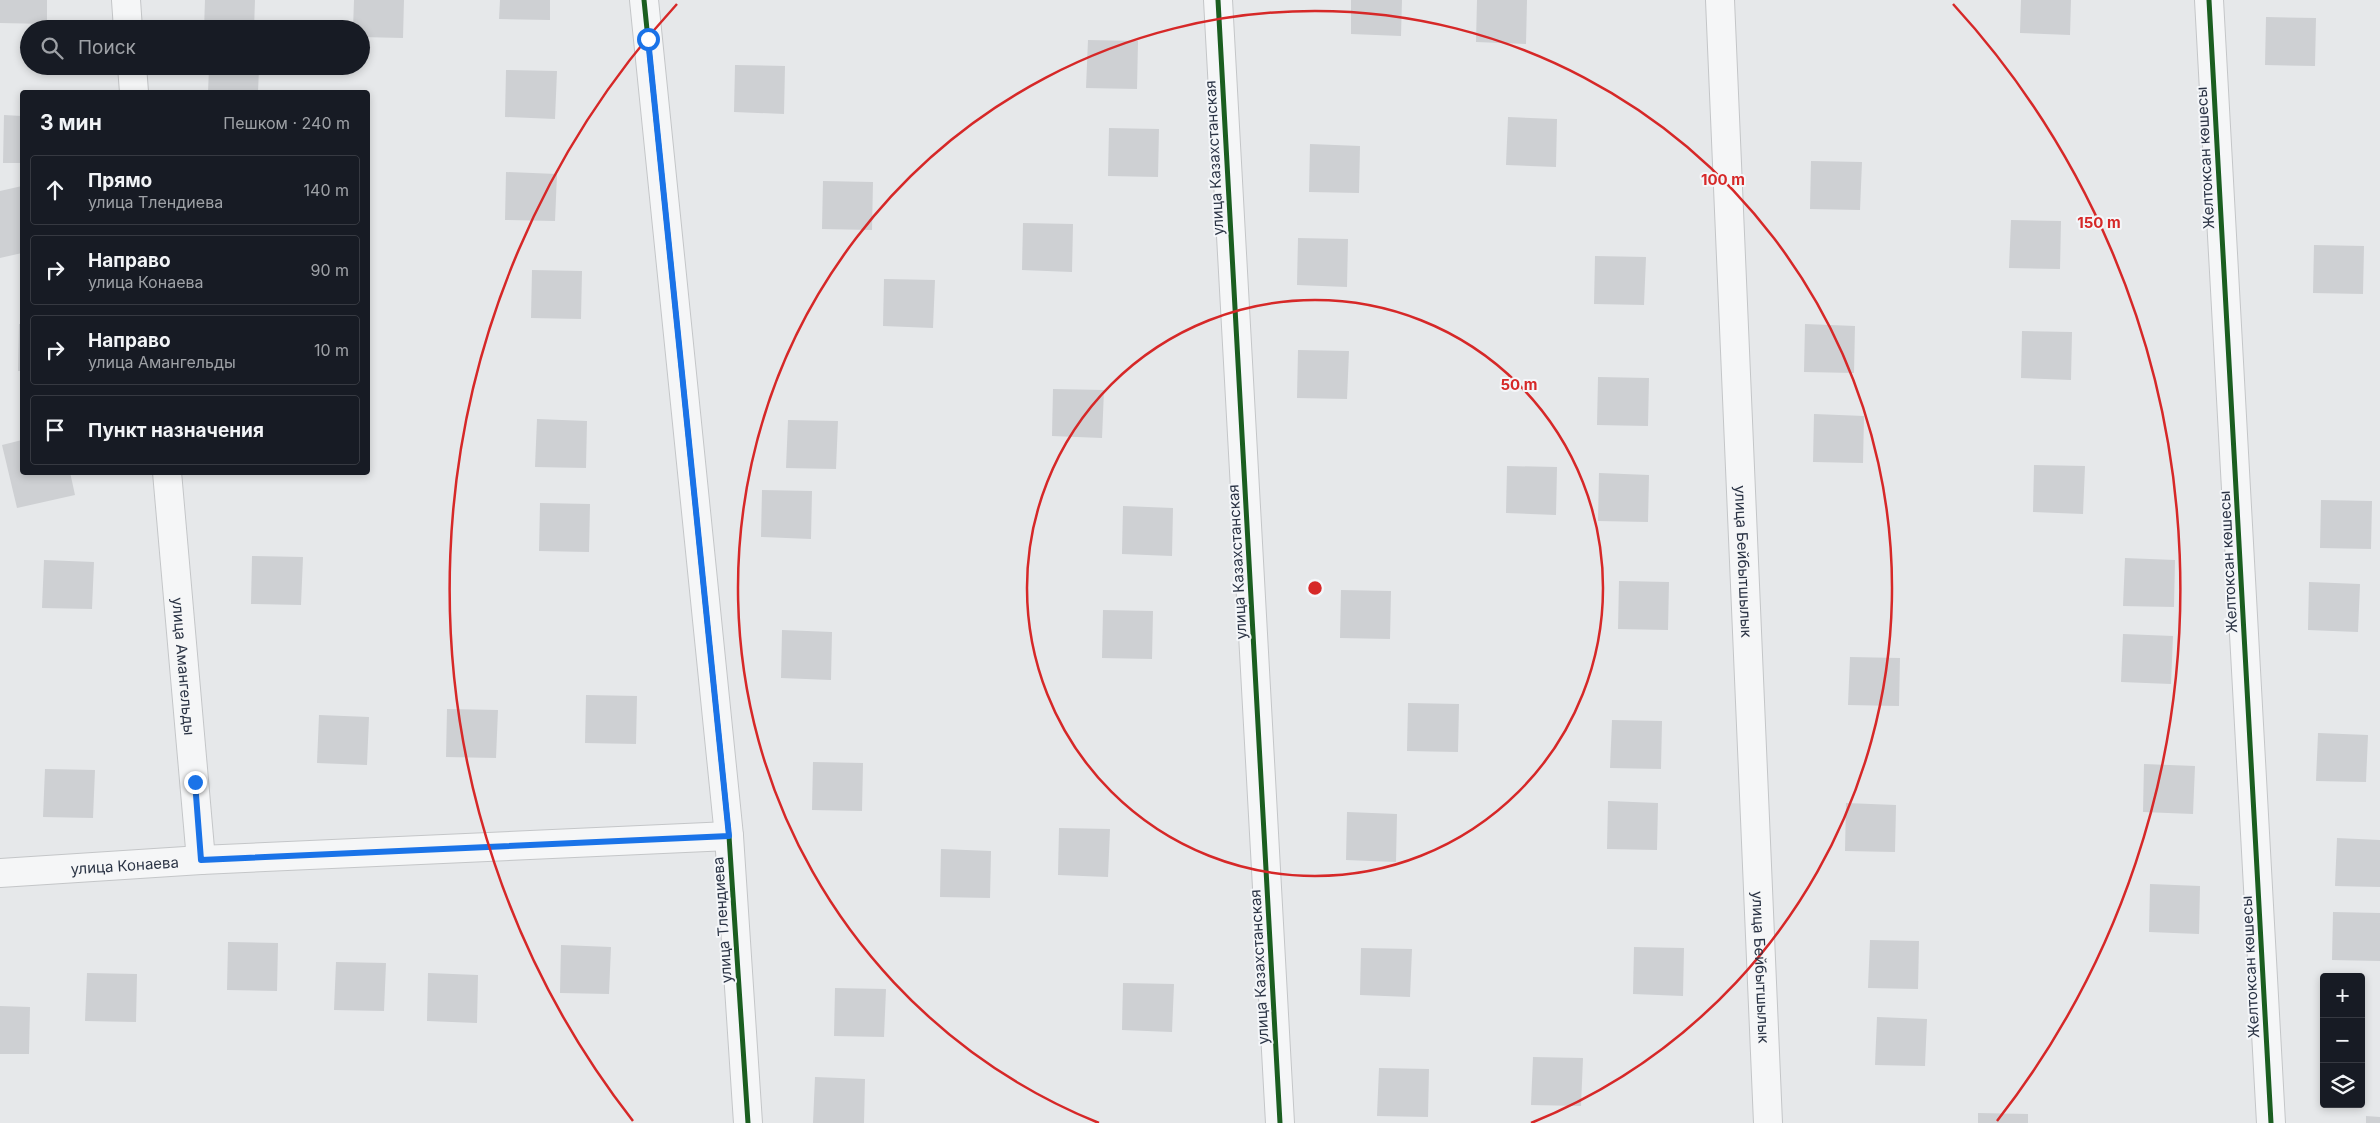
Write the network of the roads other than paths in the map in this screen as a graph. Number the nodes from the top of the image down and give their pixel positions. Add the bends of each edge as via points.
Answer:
1 (126, 0) edge
2 (644, 0) edge
3 (1218, 0) edge
4 (1720, 0) edge
5 (2209, 0) edge
6 (127, 20) edge
7 (133, 75) edge
8 (134, 90) edge
9 (167, 475) edge
10 (729, 836) junction
11 (201, 860) junction
12 (0, 873) edge
13 (748, 1123) edge
14 (1280, 1123) edge
15 (1768, 1123) edge
16 (2271, 1123) edge

1 - 6 street
2 - 10 street, улица Тлендиева
3 - 14 street, улица Казахстанская
4 - 15 street, улица Бейбытшылык
5 - 16 street, Желтоксан көшесы
7 - 8 street
9 - 11 street, улица Амангельды
10 - 11 street, улица Конаева
10 - 13 street, улица Тлендиева
11 - 12 street, улица Конаева

